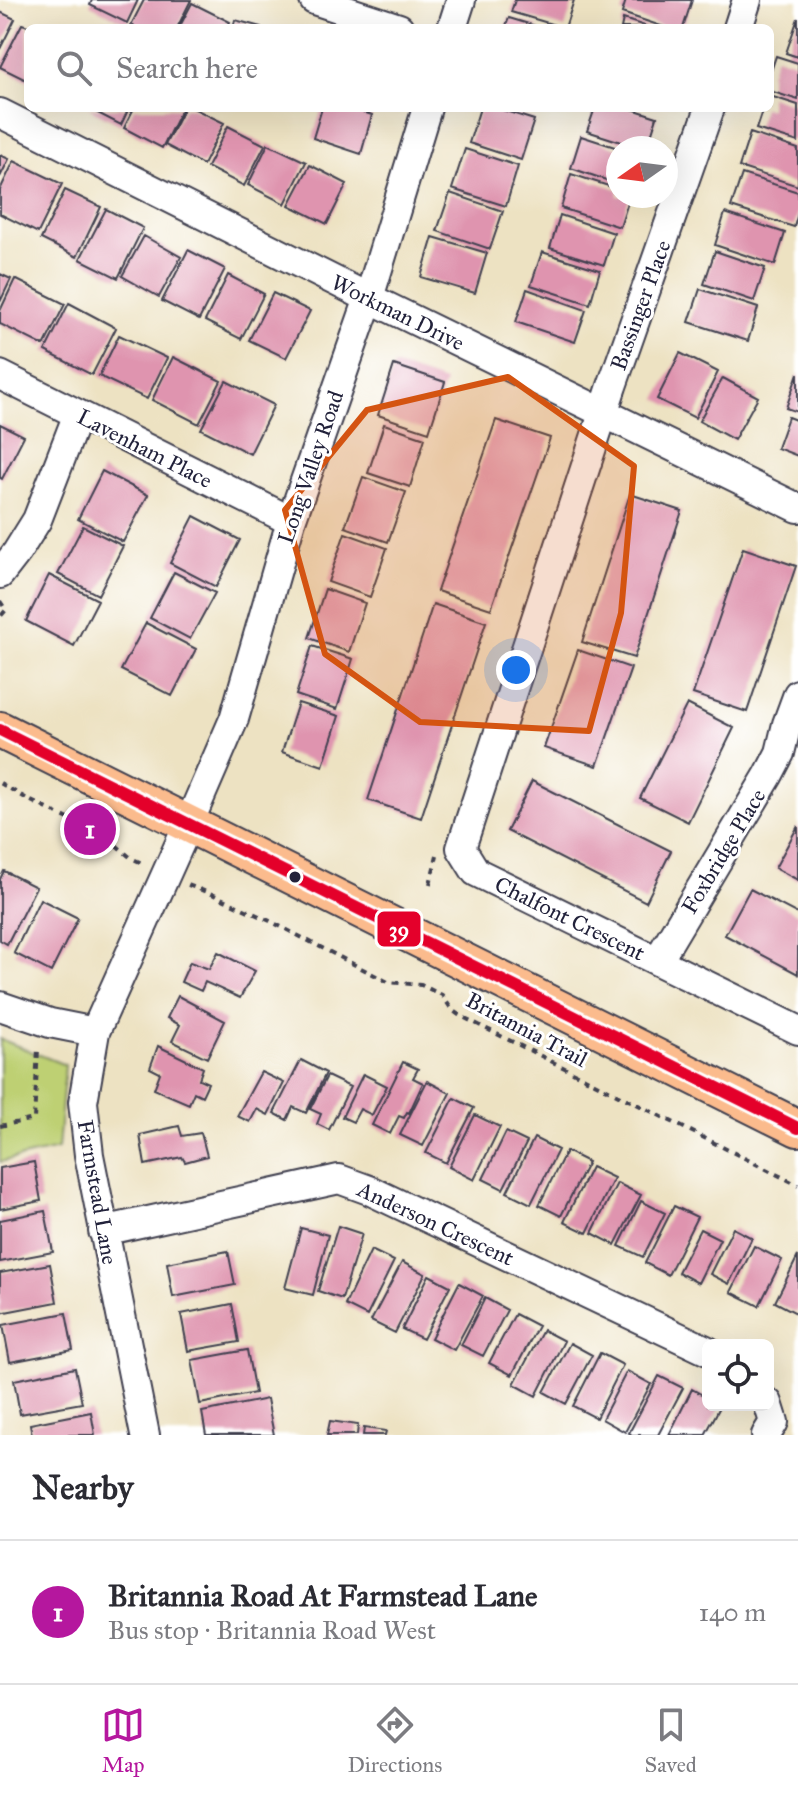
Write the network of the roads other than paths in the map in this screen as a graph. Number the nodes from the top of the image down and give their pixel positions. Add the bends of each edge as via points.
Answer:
1 (314, 0) edge
2 (461, 0) edge
3 (747, 0) edge
4 (387, 24) edge
5 (453, 24) edge
6 (739, 24) edge
7 (426, 112) edge
8 (709, 112) edge
9 (0, 113) edge
10 (369, 298) junction
11 (0, 375) edge
12 (604, 413) junction
13 (78, 414) junction
14 (798, 508) edge
15 (291, 521) junction
16 (0, 574) edge
17 (798, 694) edge
18 (0, 730) edge
19 (189, 823) junction
20 (658, 960) junction
21 (0, 1006) edge
22 (798, 1030) edge
23 (95, 1032) junction
24 (798, 1128) edge
25 (103, 1231) junction
26 (702, 1348) edge
27 (771, 1411) edge
28 (145, 1435) edge
29 (766, 1435) edge

1 - 4 street
2 - 5 street
3 - 6 street
7 - 10 street, Long Valley Road
8 - 12 street, Bassinger Place
9 - 10 street, Workman Drive
10 - 12 street, Workman Drive
10 - 15 street, Long Valley Road
11 - 13 street, Lavenham Place
12 - 14 street, Workman Drive
12 - 20 street, Chalfont Crescent via 461,848 476,872
13 - 15 street, Lavenham Place
13 - 16 street via 37,520
15 - 19 street, Long Valley Road via 234,719
17 - 20 street, Foxbridge Place via 768,776
18 - 19 main road
19 - 23 street, Farmstead Lane
19 - 24 main road
20 - 22 street, Chalfont Crescent
21 - 23 street
23 - 25 street, Farmstead Lane via 83,1102
25 - 26 street, Anderson Crescent via 339,1179
25 - 28 street, Farmstead Lane
27 - 29 street via 774,1422

